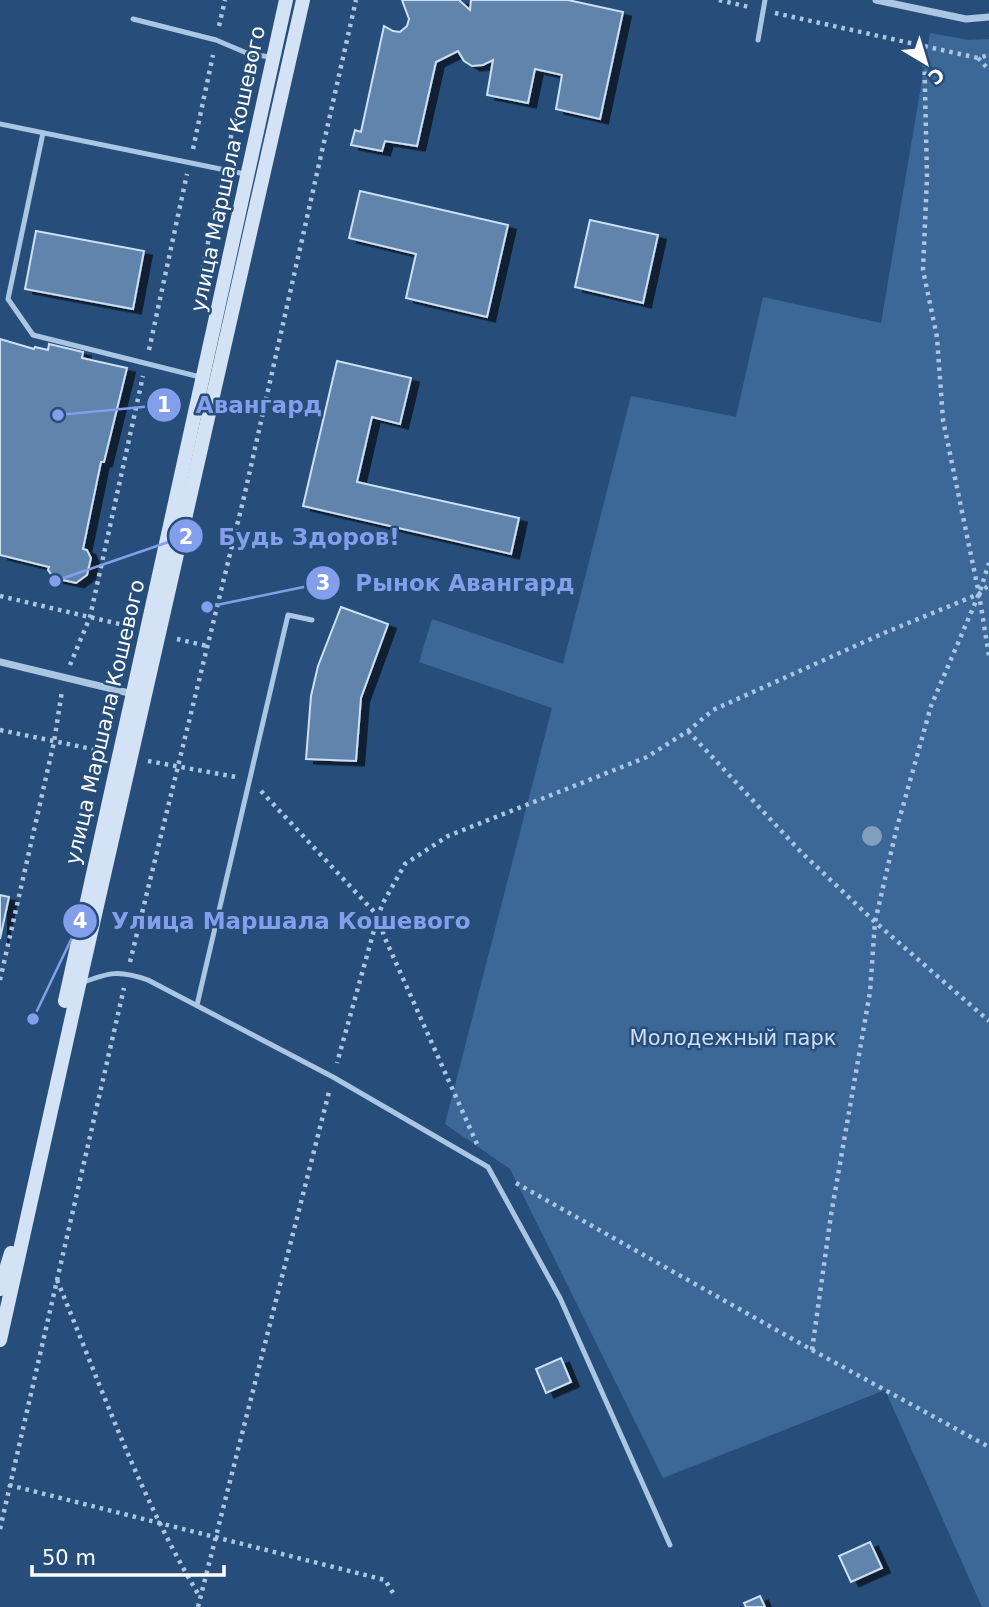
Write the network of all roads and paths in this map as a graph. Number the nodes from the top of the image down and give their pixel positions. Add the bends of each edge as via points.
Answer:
1 (286, 0) edge
2 (303, 0) edge
3 (356, 0) edge
4 (719, 0) edge
5 (765, 0) edge
6 (876, 0) edge
7 (763, 11) junction
8 (989, 17) edge
9 (133, 19) dead end
10 (758, 40) dead end
11 (924, 46) junction
12 (989, 55) edge
13 (274, 57) junction
14 (978, 58) junction
15 (989, 70) edge
16 (0, 124) edge
17 (43, 133) junction
18 (248, 175) junction
19 (203, 377) junction
20 (989, 563) edge
21 (989, 584) edge
22 (979, 594) junction
23 (0, 596) edge
24 (312, 620) dead end
25 (153, 632) junction
26 (207, 646) junction
27 (989, 656) edge
28 (0, 662) edge
29 (139, 695) junction
30 (0, 730) edge
31 (688, 731) junction
32 (54, 743) junction
33 (125, 756) junction
34 (177, 767) junction
35 (250, 781) junction
36 (378, 916) junction
37 (875, 922) junction
38 (127, 973) junction
39 (0, 980) edge
40 (79, 985) junction
41 (197, 1005) junction
42 (989, 1021) edge
43 (333, 1077) junction
44 (488, 1167) junction
45 (57, 1279) junction
46 (0, 1289) edge
47 (0, 1340) edge
48 (812, 1350) junction
49 (989, 1447) edge
50 (9, 1485) junction
51 (159, 1524) junction
52 (0, 1529) edge
53 (215, 1538) junction
54 (670, 1545) dead end
55 (393, 1593) dead end
56 (200, 1598) junction
57 (199, 1607) edge

1 - 13 street, улица Маршала Кошевого
2 - 25 street
3 - 26 path
4 - 7 path
5 - 7 lane
6 - 8 street via 966,19
7 - 10 lane
7 - 11 path
9 - 13 lane via 216,40 249,54
11 - 14 path
11 - 22 path via 927,177 923,270 937,337 943,420
12 - 14 path
13 - 18 street, улица Маршала Кошевого
14 - 15 path
16 - 17 lane
17 - 18 lane
17 - 19 lane via 8,299 33,335
18 - 19 street, улица Маршала Кошевого
19 - 25 street, улица Маршала Кошевого
20 - 22 path
21 - 22 path
22 - 27 path
22 - 31 path via 713,710
22 - 37 path via 931,706
23 - 25 path
24 - 35 lane via 288,615
25 - 26 path
25 - 29 street, улица Маршала Кошевого
26 - 34 path
28 - 29 street
29 - 33 street, улица Маршала Кошевого
30 - 32 path
31 - 36 path via 648,757 448,836 405,864
31 - 37 path via 801,852
32 - 33 path
32 - 39 path
33 - 34 path
33 - 40 street
33 - 46 street, улица Маршала Кошевого via 71,970 28,1195
34 - 35 path
34 - 38 path
35 - 36 path
35 - 41 lane
36 - 43 path
36 - 44 path
37 - 42 path
37 - 48 path via 870,992
38 - 40 lane via 103,975
38 - 41 lane
38 - 45 path
40 - 47 street
41 - 43 lane
43 - 44 lane
43 - 53 path
44 - 48 path
44 - 54 lane via 560,1298
45 - 50 path
45 - 51 path
48 - 49 path
50 - 51 path
50 - 52 path
51 - 53 path
51 - 56 path
53 - 55 path via 385,1580
53 - 56 path
56 - 57 path

